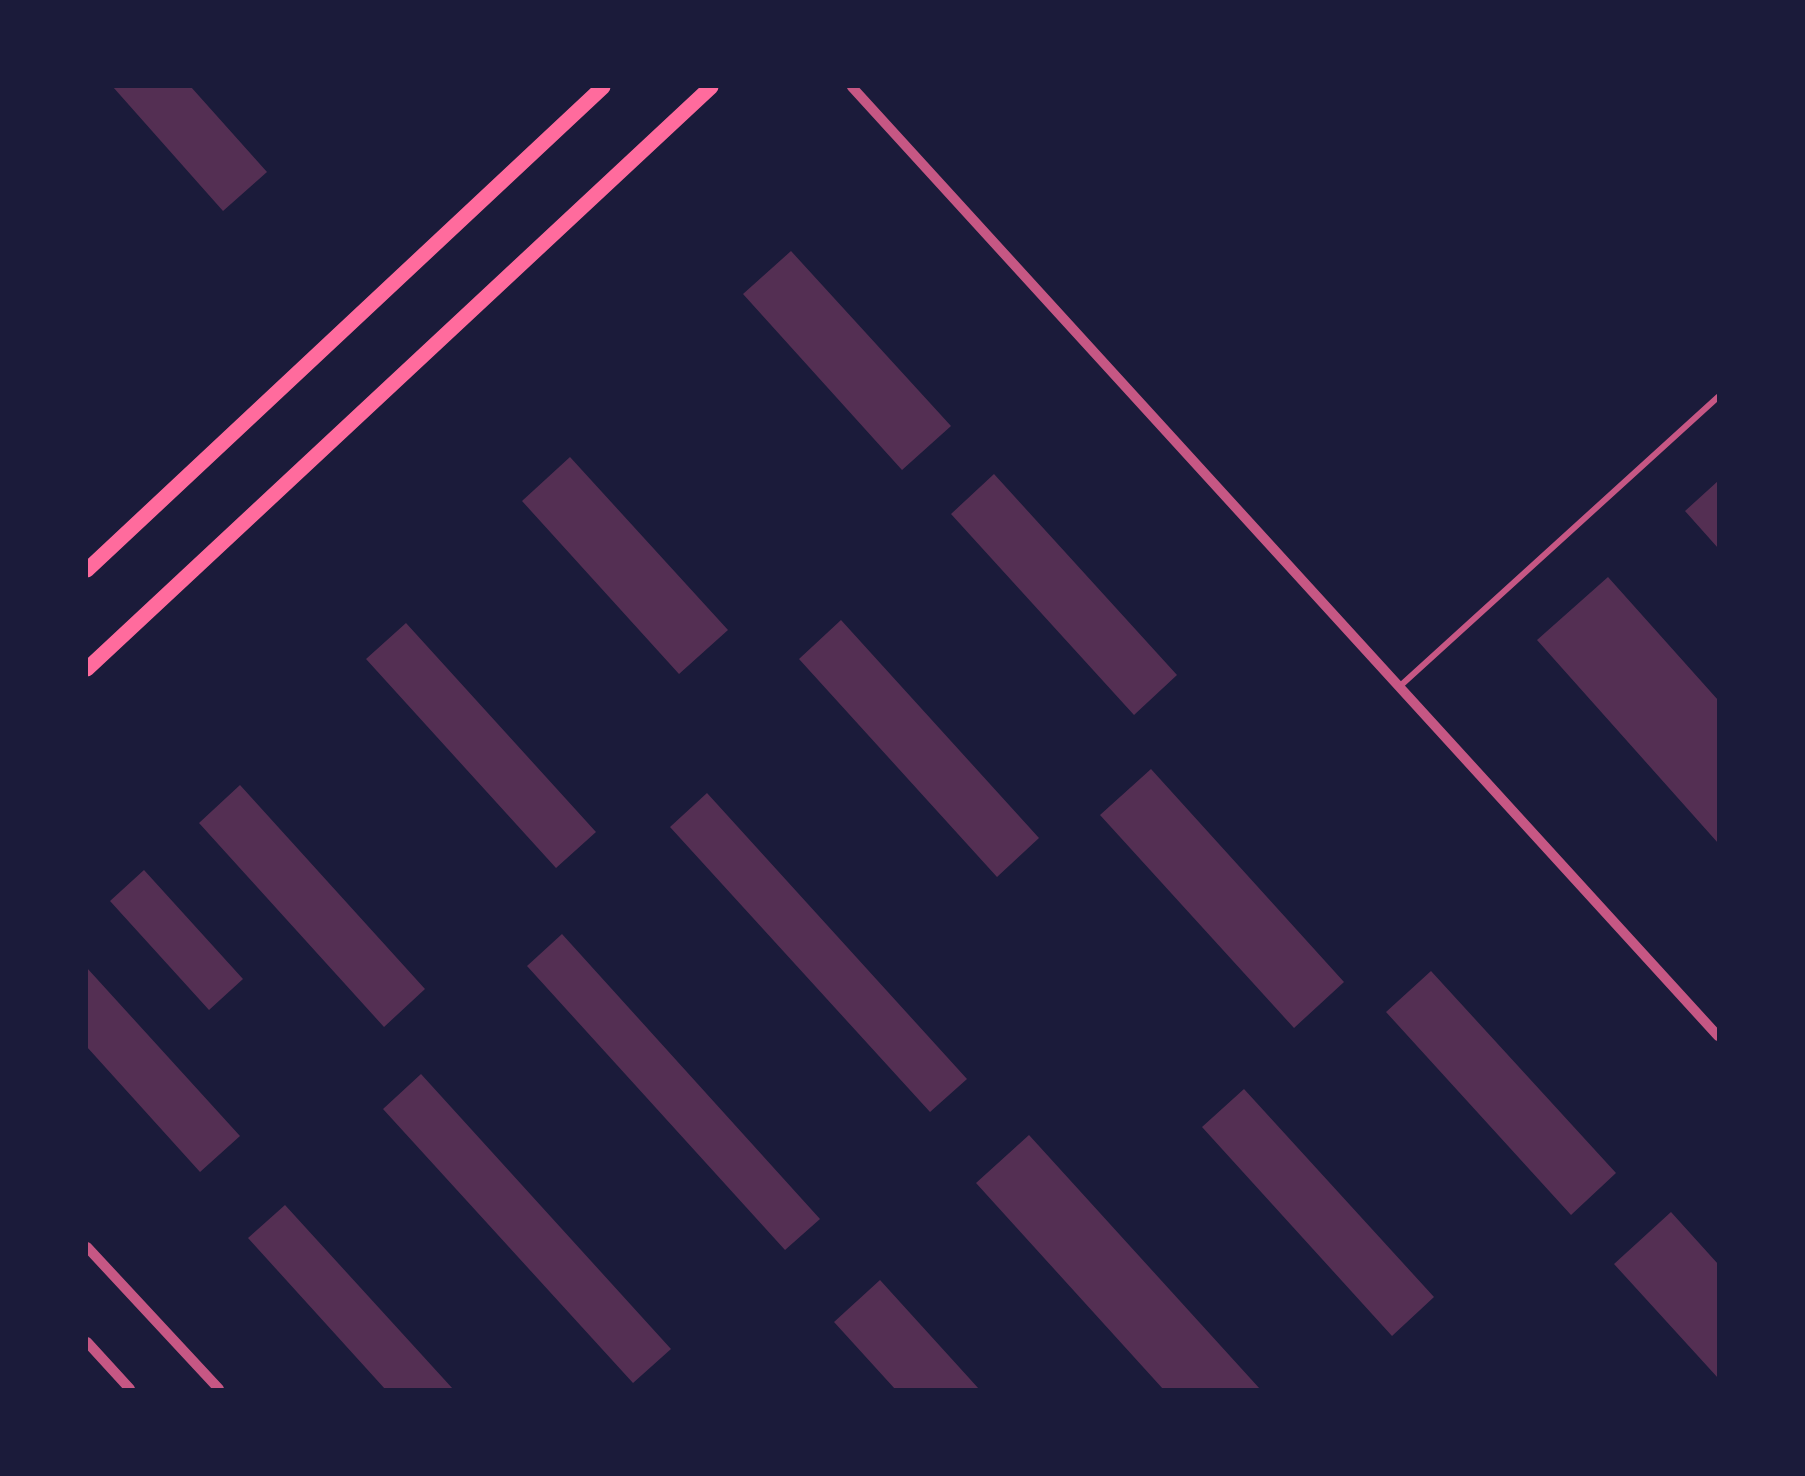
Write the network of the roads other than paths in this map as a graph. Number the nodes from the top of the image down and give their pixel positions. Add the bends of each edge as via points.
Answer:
1 (603, 87) edge
2 (711, 87) edge
3 (852, 87) edge
4 (1718, 397) edge
5 (87, 570) edge
6 (87, 669) edge
7 (1399, 687) junction
8 (1718, 1036) edge
9 (87, 1247) edge
10 (87, 1342) edge
11 (130, 1389) edge
12 (219, 1389) edge

1 - 5 main road
2 - 6 main road
3 - 7 street
4 - 7 street
7 - 8 street
9 - 12 street
10 - 11 street

